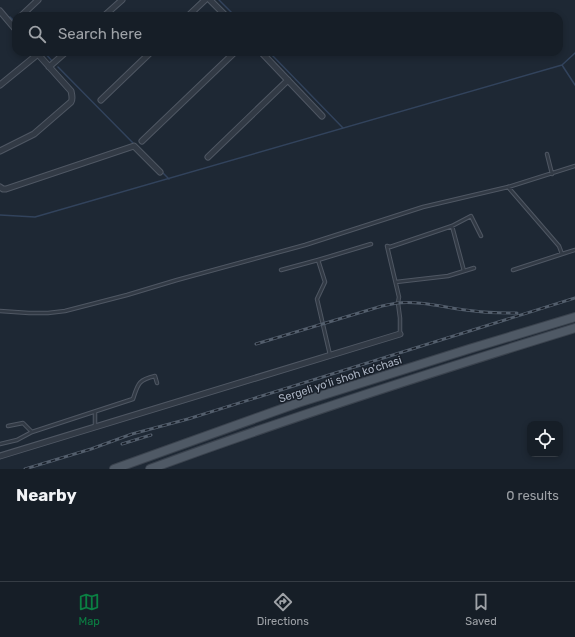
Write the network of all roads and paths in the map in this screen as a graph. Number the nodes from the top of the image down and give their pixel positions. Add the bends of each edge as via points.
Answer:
1 (38, 0) edge
2 (122, 0) edge
3 (205, 0) edge
4 (210, 0) edge
5 (0, 11) edge
6 (25, 12) edge
7 (108, 12) edge
8 (192, 12) edge
9 (222, 12) edge
10 (12, 25) edge
11 (34, 56) edge
12 (40, 56) edge
13 (61, 56) edge
14 (147, 56) edge
15 (230, 56) edge
16 (264, 56) edge
17 (49, 67) junction
18 (288, 80) junction
19 (0, 85) edge
20 (101, 100) dead end
21 (322, 116) dead end
22 (142, 141) dead end
23 (0, 151) edge
24 (547, 154) dead end
25 (208, 157) dead end
26 (575, 166) edge
27 (160, 172) dead end
28 (552, 174) junction
29 (0, 187) edge
30 (508, 187) junction
31 (452, 226) junction
32 (481, 236) dead end
33 (371, 244) dead end
34 (575, 250) edge
35 (562, 254) junction
36 (318, 260) junction
37 (474, 268) dead end
38 (281, 270) dead end
39 (513, 270) dead end
40 (464, 271) junction
41 (396, 282) junction
42 (0, 311) edge
43 (575, 317) edge
44 (575, 328) edge
45 (400, 334) joint
46 (330, 355) junction
47 (157, 383) dead end
48 (95, 412) junction
49 (8, 426) dead end
50 (95, 428) junction
51 (32, 432) junction
52 (0, 444) edge
53 (0, 456) edge
54 (114, 469) edge
55 (150, 469) edge

1 - 6 street
2 - 7 street
3 - 8 street
4 - 9 street
5 - 10 street
11 - 19 street
12 - 17 street
13 - 17 street
14 - 20 street
15 - 22 street
16 - 18 street
17 - 23 street via 71,91 71,102 34,134
18 - 21 street
18 - 25 street
24 - 28 lane
26 - 28 lane
27 - 29 street via 134,146 6,189
28 - 30 lane
30 - 35 lane via 559,246
30 - 42 lane via 423,207 305,244 65,311
31 - 32 lane via 471,216
31 - 40 lane
31 - 41 lane via 390,247 386,246
33 - 36 lane
34 - 35 lane
35 - 39 lane
36 - 38 lane
36 - 46 lane via 325,282 317,299
37 - 40 lane
40 - 41 lane via 448,276
41 - 45 lane via 400,297
43 - 54 main road, Sergeli yo‘li shoh ko‘chasi via 298,404
44 - 55 main road, Sergeli yo‘li shoh ko‘chasi via 300,415
45 - 46 street
46 - 50 street
47 - 48 lane via 155,376 145,378 138,384 133,399
48 - 50 lane
48 - 51 lane
49 - 51 lane via 23,423
50 - 53 street
51 - 52 lane via 17,440

